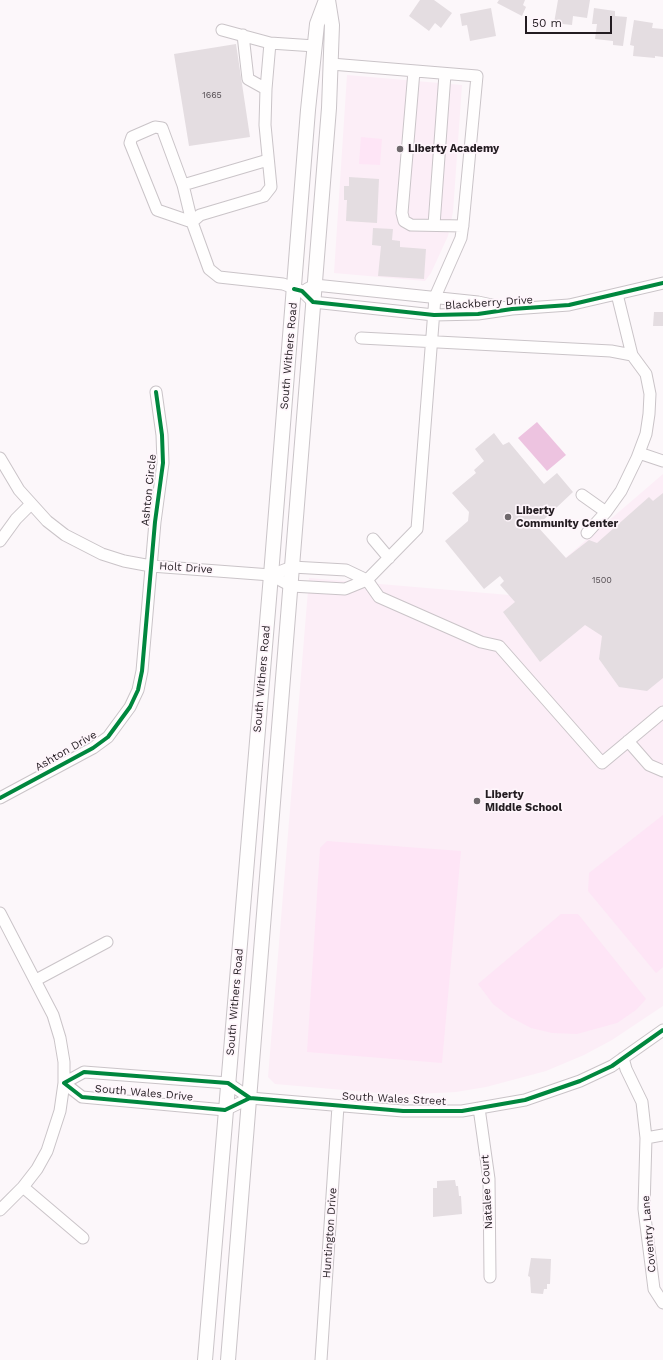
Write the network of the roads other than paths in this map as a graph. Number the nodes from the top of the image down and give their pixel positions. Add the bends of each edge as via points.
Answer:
1 (327, 0) edge
2 (222, 30) dead end
3 (243, 35) junction
4 (270, 43) junction
5 (315, 46) junction
6 (331, 64) junction
7 (414, 71) junction
8 (446, 74) junction
9 (266, 89) junction
10 (268, 160) junction
11 (183, 185) junction
12 (192, 222) junction
13 (434, 225) junction
14 (463, 226) junction
15 (663, 283) edge
16 (315, 285) junction
17 (298, 290) junction
18 (618, 294) junction
19 (435, 297) junction
20 (313, 302) junction
21 (512, 309) junction
22 (434, 315) junction
23 (361, 338) dead end
24 (430, 341) junction
25 (632, 355) junction
26 (156, 392) dead end
27 (639, 454) junction
28 (0, 458) edge
29 (663, 461) edge
30 (582, 494) dead end
31 (30, 504) junction
32 (606, 512) junction
33 (587, 533) dead end
34 (373, 539) dead end
35 (0, 541) edge
36 (389, 558) junction
37 (151, 566) junction
38 (292, 567) junction
39 (272, 575) junction
40 (367, 580) junction
41 (290, 586) junction
42 (663, 712) edge
43 (628, 741) junction
44 (663, 771) edge
45 (0, 798) edge
46 (0, 913) edge
47 (107, 942) dead end
48 (36, 980) junction
49 (663, 1030) edge
50 (623, 1058) junction
51 (64, 1083) junction
52 (228, 1083) junction
53 (250, 1098) junction
54 (338, 1106) junction
55 (479, 1108) junction
56 (226, 1110) junction
57 (663, 1135) edge
58 (646, 1138) junction
59 (23, 1187) junction
60 (0, 1210) edge
61 (83, 1238) dead end
62 (490, 1277) dead end
63 (663, 1303) edge
64 (205, 1360) edge
65 (228, 1360) edge
66 (321, 1360) edge

1 - 5 main road, South Withers Road via 317,24
1 - 6 main road, South Withers Road via 332,25
2 - 3 street
3 - 4 street
3 - 9 street via 248,79
4 - 5 street
4 - 9 street
5 - 17 main road, South Withers Road
6 - 7 street
6 - 16 main road, South Withers Road
7 - 8 street
7 - 13 street via 402,213 404,222 411,225
8 - 13 street
8 - 14 street via 477,76
9 - 10 street
10 - 11 street
10 - 12 street via 271,187 264,196 200,215
11 - 12 street
11 - 12 street via 162,128 155,127 132,137 130,142 157,210
12 - 17 street via 209,270 220,277 284,284
13 - 14 street
14 - 19 street via 461,238
15 - 18 street, Blackberry Drive
16 - 17 street
16 - 19 street, Blackberry Drive
16 - 20 main road, South Withers Road
17 - 20 street
17 - 39 main road, South Withers Road
18 - 21 street, Blackberry Drive via 569,305
18 - 25 street
19 - 21 street, Blackberry Drive
19 - 22 street
20 - 22 street, Blackberry Drive
20 - 38 main road, South Withers Road
21 - 22 street, Blackberry Drive via 478,314
22 - 24 street
23 - 24 street
24 - 25 street via 611,351
24 - 36 street via 417,529
25 - 27 street via 646,374 650,394 646,434
26 - 37 street, Ashton Circle via 163,463
27 - 29 street
27 - 32 street via 621,491
28 - 31 street, Holt Drive via 9,476
30 - 32 street
31 - 35 street
31 - 37 street, Holt Drive via 53,525 84,546 124,561
32 - 33 street
34 - 36 street
36 - 40 street
37 - 39 street, Holt Drive
37 - 45 street, Ashton Drive via 142,670 138,690 127,712 108,737 92,748
38 - 39 street, Holt Drive
38 - 40 street, Holt Drive via 346,570
38 - 41 main road, South Withers Road
39 - 41 street, Holt Drive
39 - 52 main road, South Withers Road
40 - 41 street, Holt Drive via 345,589
40 - 43 street via 379,597 481,642 499,646 602,763
41 - 53 main road, South Withers Road
42 - 43 street
43 - 44 street via 649,765
46 - 48 street
47 - 48 street
48 - 51 street via 53,1015 60,1038
49 - 50 street, South Wales Street
50 - 55 street, South Wales Street via 556,1091 525,1100
50 - 58 street, Coventry Lane via 642,1102
51 - 52 street, South Wales Drive via 84,1072
51 - 56 street, South Wales Drive via 82,1097
51 - 59 street via 55,1132 37,1169
52 - 53 street, South Wales Street
52 - 56 main road, South Withers Road
53 - 54 street, South Wales Street
53 - 56 street
53 - 65 main road, South Withers Road
54 - 55 street, South Wales Street via 436,1112
54 - 66 street, Huntington Drive
55 - 62 street, Natalee Court via 489,1179
56 - 64 main road, South Withers Road
57 - 58 street
58 - 63 street, Coventry Lane via 644,1209 654,1288
59 - 60 street
59 - 61 street

